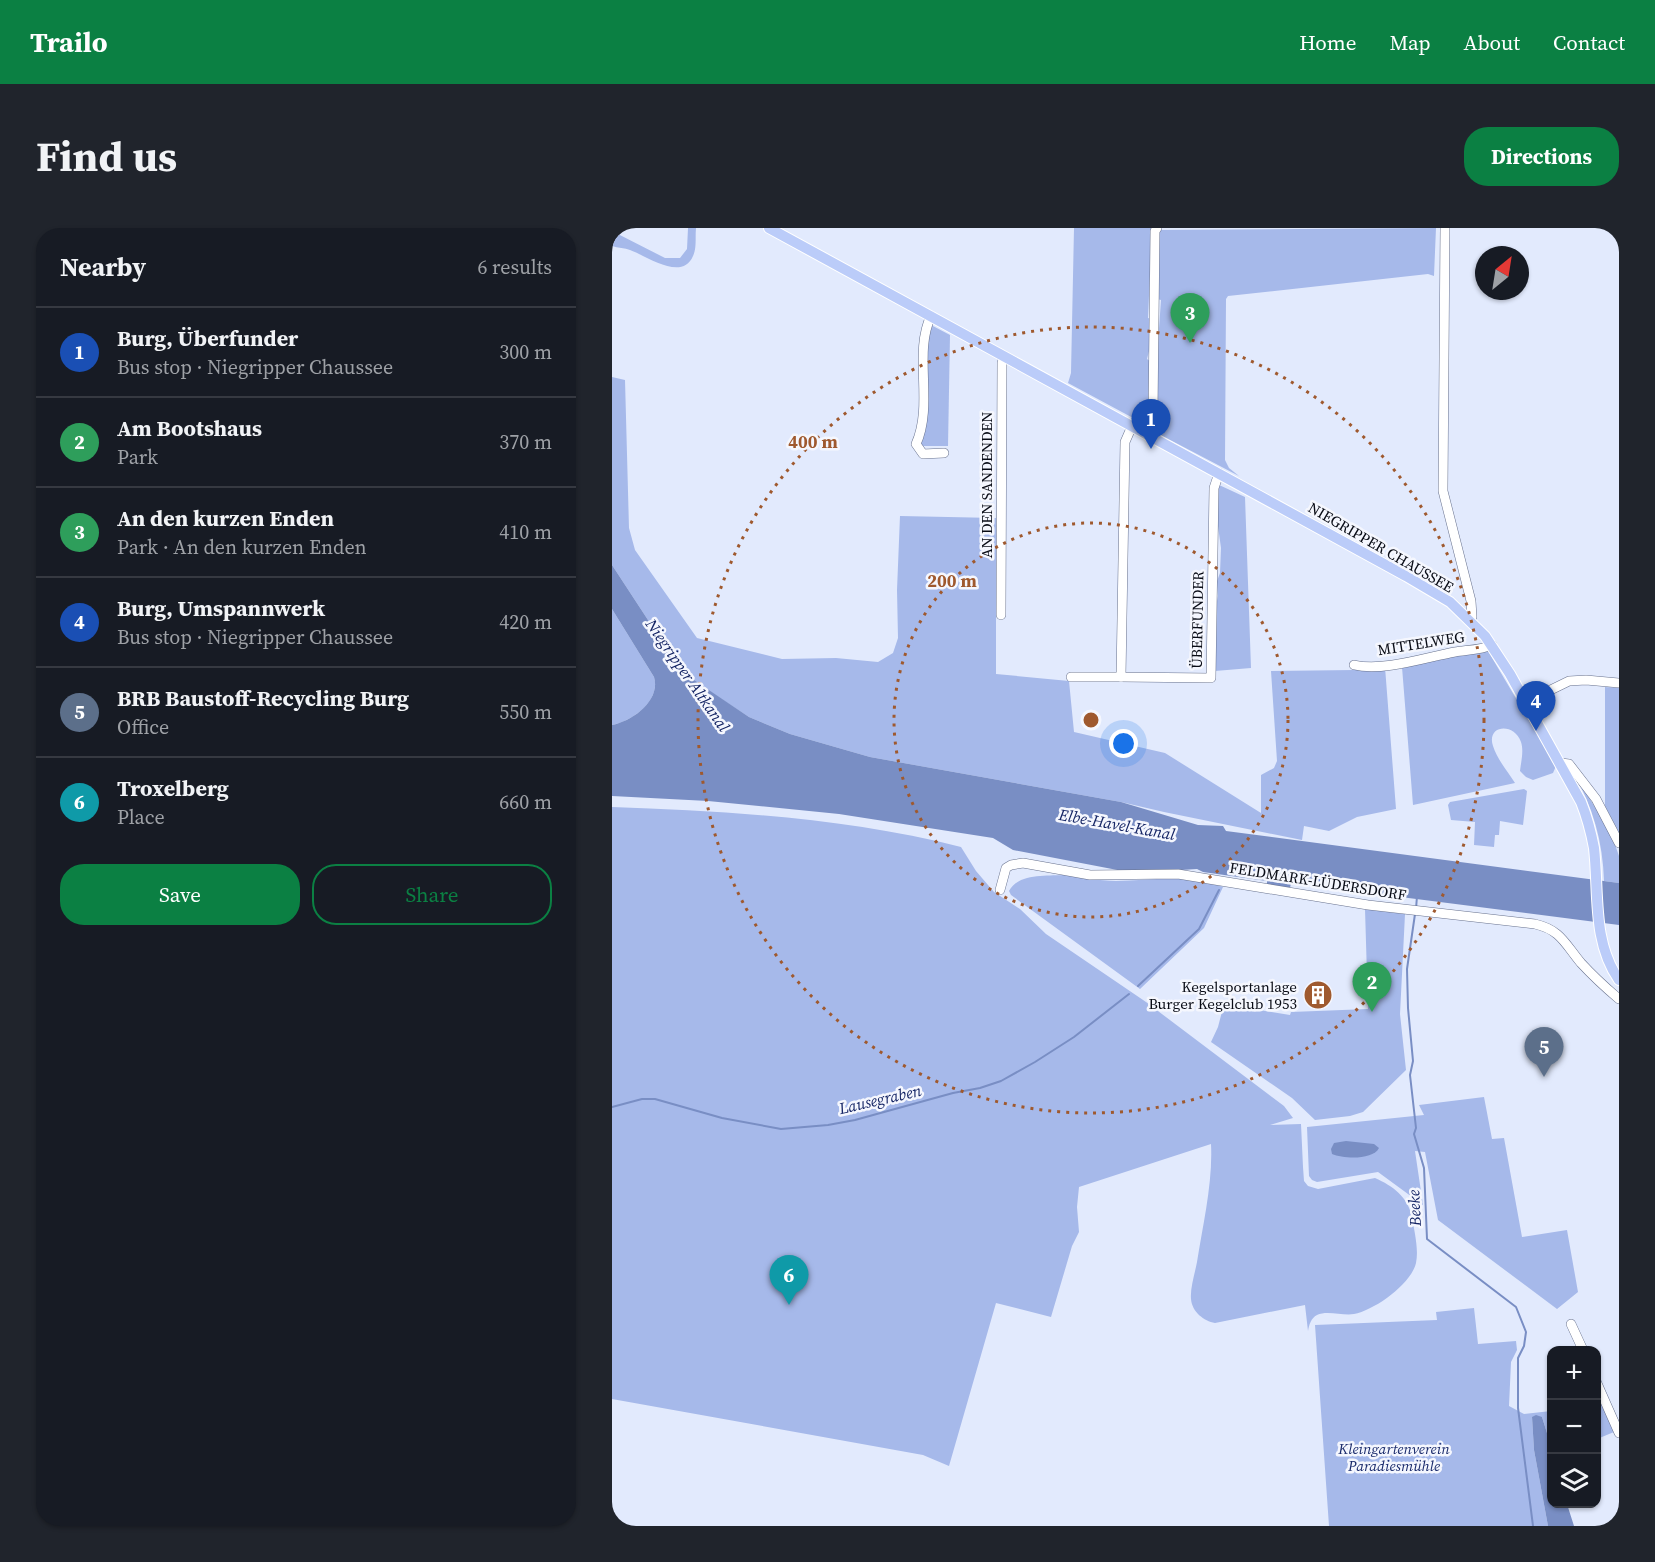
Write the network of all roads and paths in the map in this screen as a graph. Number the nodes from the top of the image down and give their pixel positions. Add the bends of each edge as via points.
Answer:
1 (769, 228) edge
2 (1157, 228) edge
3 (1445, 228) edge
4 (931, 316) junction
5 (1004, 356) junction
6 (1132, 426) junction
7 (1148, 434) junction
8 (944, 453) dead end
9 (1219, 472) junction
10 (1000, 615) dead end
11 (1470, 620) junction
12 (1492, 645) junction
13 (1354, 665) dead end
14 (1071, 677) dead end
15 (1121, 677) junction
16 (1619, 682) edge
17 (1526, 702) junction
18 (1561, 763) junction
19 (1619, 843) edge
20 (1000, 890) dead end
21 (1619, 980) edge
22 (1619, 999) edge
23 (1571, 1324) dead end
24 (1581, 1346) edge
25 (1601, 1393) edge
26 (1619, 1433) edge

1 - 4 main road, NIEGRIPPER CHAUSSEE
2 - 7 street via 1153,412
3 - 11 street via 1443,491 1471,601
4 - 5 main road, NIEGRIPPER CHAUSSEE
4 - 8 street via 925,334 924,419 916,444 923,454
5 - 6 main road, NIEGRIPPER CHAUSSEE
5 - 10 street, AN DEN SANDENDEN
6 - 7 main road, NIEGRIPPER CHAUSSEE
6 - 15 street via 1125,442
7 - 9 main road, NIEGRIPPER CHAUSSEE
9 - 11 main road, NIEGRIPPER CHAUSSEE via 1425,586
9 - 15 street, ÜBERFUNDER via 1214,488 1211,678
11 - 12 main road, NIEGRIPPER CHAUSSEE
12 - 13 street, MITTELWEG via 1400,664
12 - 17 main road, NIEGRIPPER CHAUSSEE
14 - 15 street, ÜBERFUNDER
16 - 17 street via 1569,681
17 - 18 main road, NIEGRIPPER CHAUSSEE
18 - 19 street via 1569,764 1586,784
18 - 21 main road, NIEGRIPPER CHAUSSEE via 1586,813 1592,837 1600,929 1607,959
20 - 22 street, FELDMARK-LÜDERSDORF via 1006,868 1023,863 1090,875 1178,874 1368,905 1535,924 1563,939
23 - 24 street
25 - 26 street

